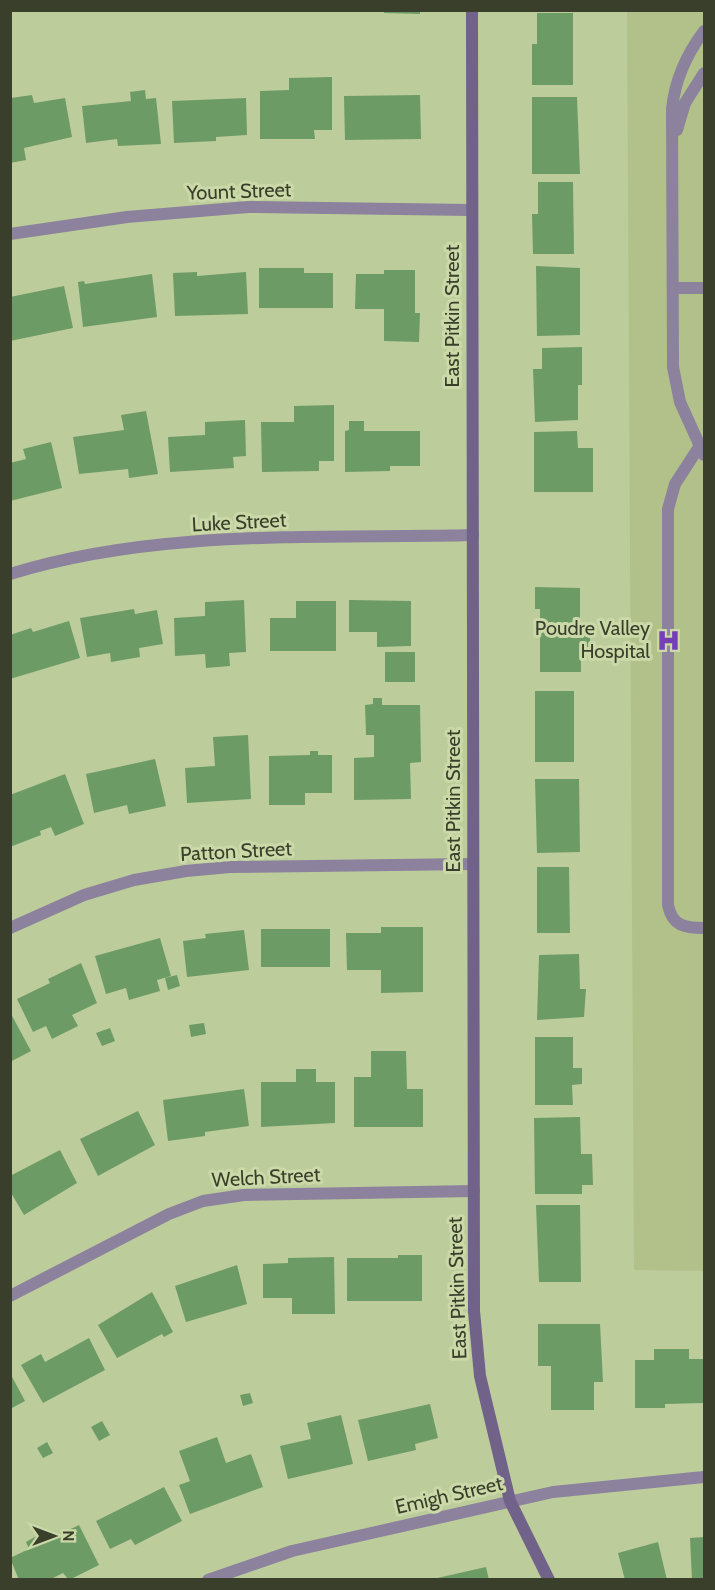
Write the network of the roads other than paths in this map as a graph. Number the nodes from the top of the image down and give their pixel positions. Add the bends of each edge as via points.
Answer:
1 (472, 10) edge
2 (705, 31) edge
3 (705, 73) edge
4 (674, 140) junction
5 (470, 210) junction
6 (10, 234) edge
7 (674, 288) junction
8 (705, 288) edge
9 (702, 451) edge
10 (473, 535) junction
11 (10, 574) edge
12 (473, 864) junction
13 (10, 928) edge
14 (705, 928) edge
15 (474, 1191) junction
16 (10, 1296) edge
17 (705, 1477) edge
18 (510, 1501) junction
19 (208, 1580) edge
20 (549, 1580) edge

1 - 5 street, East Pitkin Street
2 - 4 street via 692,47 674,89
3 - 4 street via 685,103
4 - 7 street
5 - 6 street, Yount Street via 248,207 127,217
5 - 10 street, East Pitkin Street
7 - 8 street
7 - 9 street via 675,383
9 - 14 street via 675,484 668,509 668,905 679,926
10 - 11 street, Luke Street via 155,546 46,563
10 - 12 street, East Pitkin Street
12 - 13 street, Patton Street via 186,871 134,880 84,896
12 - 15 street, East Pitkin Street
15 - 16 street, Welch Street via 244,1195 203,1201 169,1214
15 - 18 street, East Pitkin Street via 474,1311 480,1376
17 - 18 street, Emigh Street via 590,1487
18 - 19 street, Emigh Street via 292,1551
18 - 20 street, East Pitkin Street

